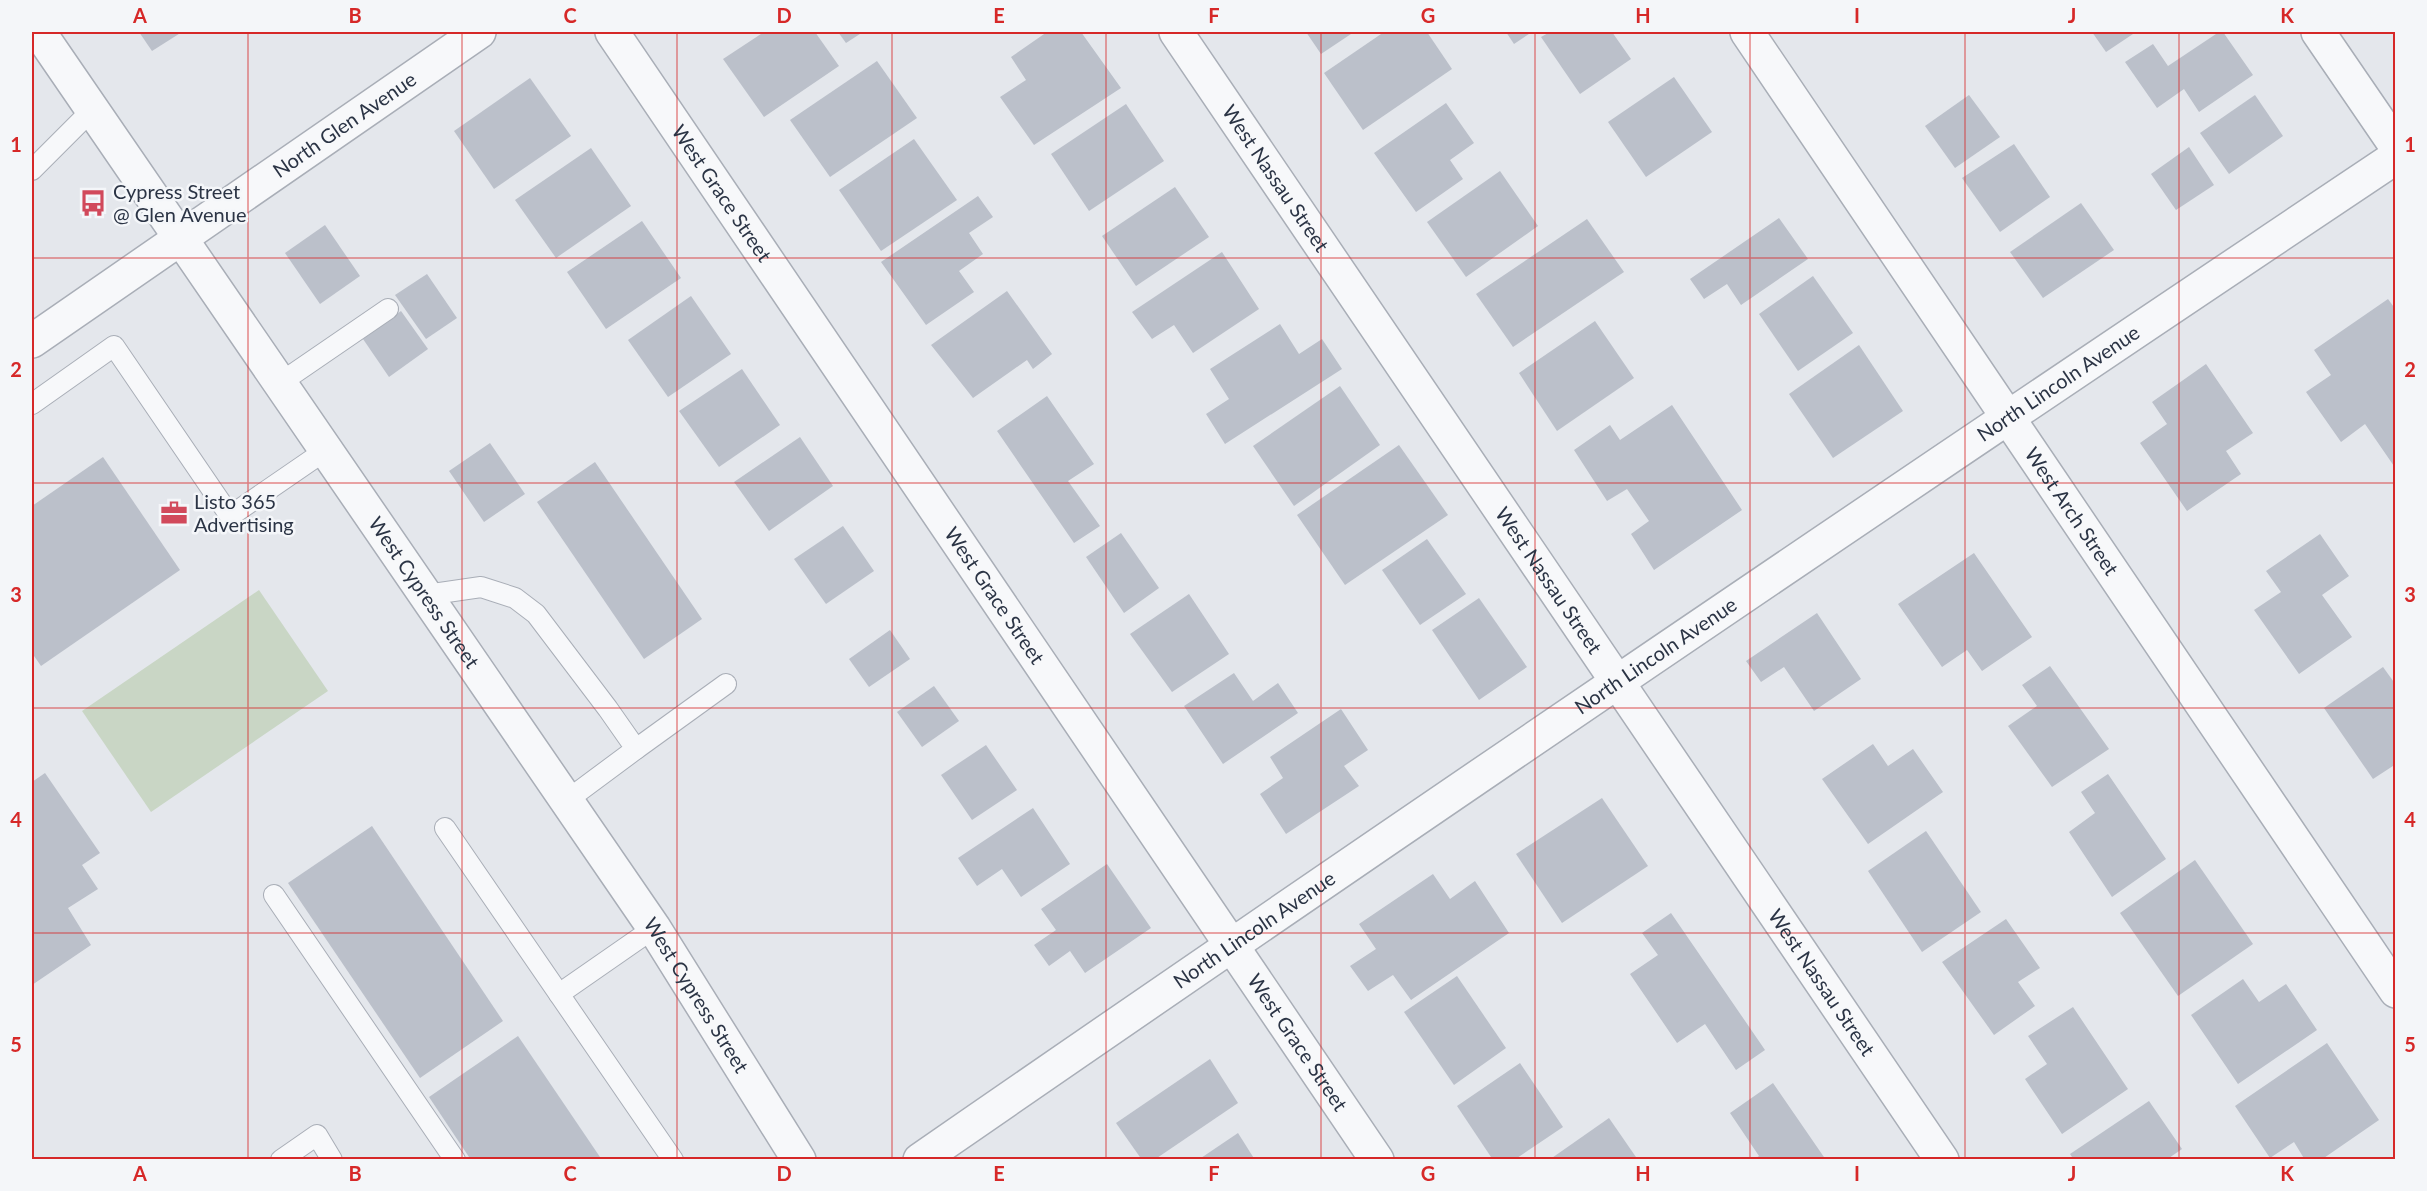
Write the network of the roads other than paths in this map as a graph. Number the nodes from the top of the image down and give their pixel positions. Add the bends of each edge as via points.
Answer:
1 (39, 32) edge
2 (478, 32) edge
3 (612, 32) edge
4 (1176, 32) edge
5 (1747, 32) edge
6 (2318, 32) edge
7 (93, 109) junction
8 (2396, 146) edge
9 (2396, 157) edge
10 (32, 170) edge
11 (182, 236) junction
12 (388, 309) dead end
13 (32, 341) edge
14 (280, 383) junction
15 (32, 404) edge
16 (2008, 417) junction
17 (326, 450) junction
18 (426, 595) junction
19 (1618, 683) junction
20 (726, 684) dead end
21 (636, 749) junction
22 (566, 801) junction
23 (445, 828) dead end
24 (274, 895) dead end
25 (654, 928) junction
26 (1231, 945) junction
27 (2396, 991) edge
28 (559, 994) junction
29 (281, 1160) edge
30 (332, 1160) edge
31 (455, 1160) edge
32 (673, 1160) edge
33 (799, 1160) edge
34 (920, 1160) edge
35 (1377, 1160) edge
36 (1942, 1160) edge

1 - 7 street, West Cypress Street
2 - 11 street, North Glen Avenue
3 - 26 street, West Grace Street
4 - 19 street, West Nassau Street
5 - 16 street, West Arch Street
6 - 8 street
7 - 10 lane
7 - 11 street, West Cypress Street
9 - 16 street, North Lincoln Avenue
11 - 13 street, North Glen Avenue
11 - 14 street, West Cypress Street
12 - 14 lane
14 - 17 street, West Cypress Street
15 - 17 lane via 114,346 230,516
16 - 19 street, North Lincoln Avenue
16 - 27 street, West Arch Street
17 - 18 street, West Cypress Street
18 - 21 lane via 481,587 515,598 536,614
18 - 22 street, West Cypress Street
19 - 26 street, North Lincoln Avenue
19 - 36 street, West Nassau Street
20 - 21 lane
21 - 22 lane
22 - 25 street, West Cypress Street
23 - 28 lane
24 - 31 lane
25 - 28 lane
25 - 33 street, West Cypress Street
26 - 34 street, North Lincoln Avenue
26 - 35 street, West Grace Street
28 - 32 lane
29 - 30 lane via 316,1135

